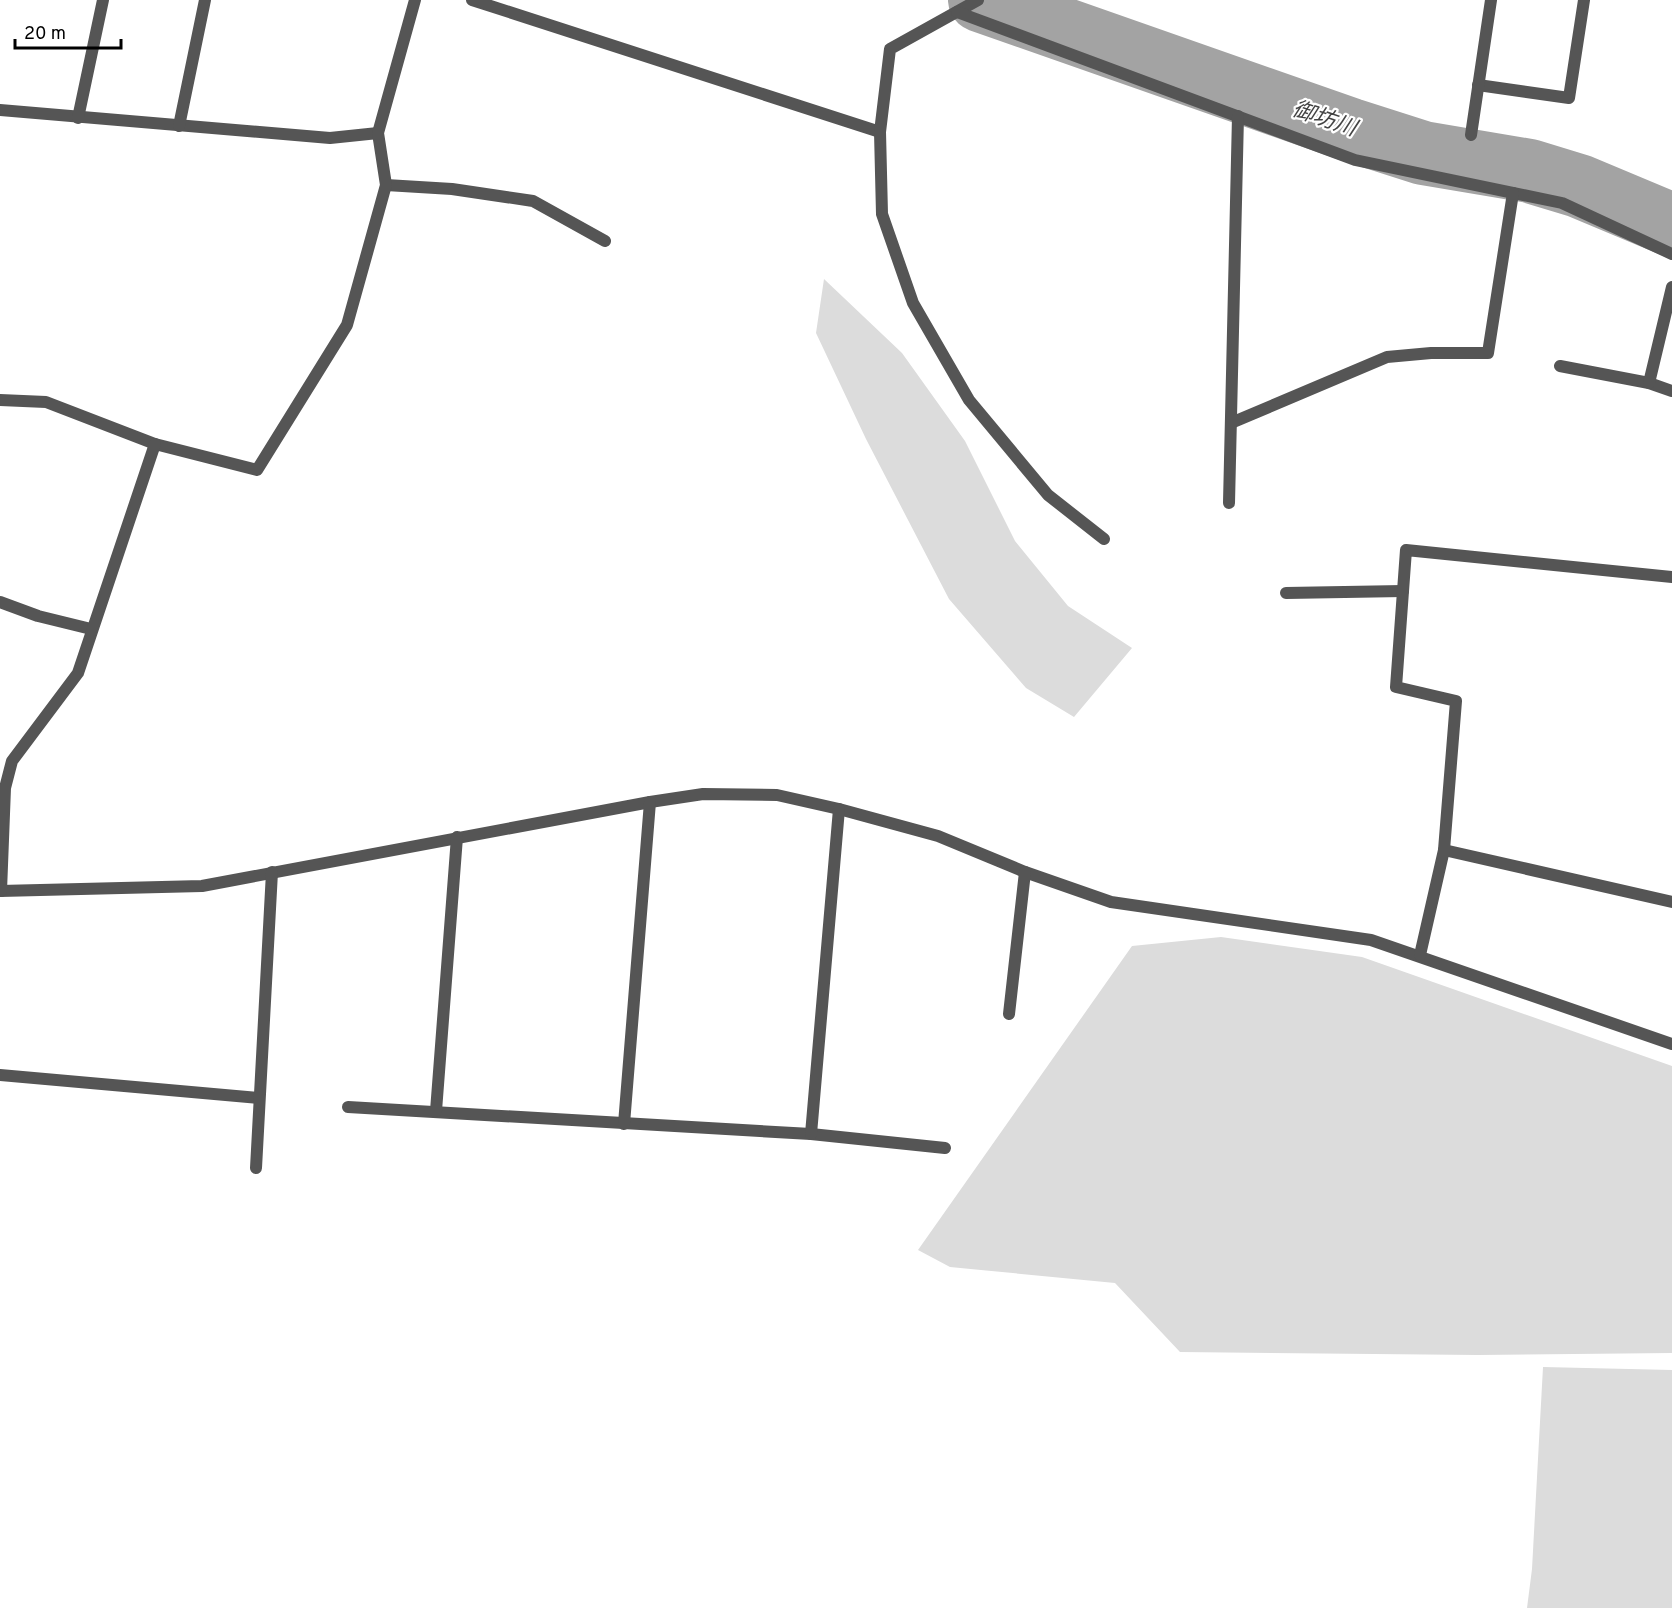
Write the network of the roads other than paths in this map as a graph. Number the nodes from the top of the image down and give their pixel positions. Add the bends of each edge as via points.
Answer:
1 (103, 0) edge
2 (206, 0) edge
3 (415, 0) edge
4 (472, 0) edge
5 (978, 0) edge
6 (1491, 0) edge
7 (1584, 0) edge
8 (957, 12) junction
9 (1478, 85) junction
10 (0, 110) edge
11 (1238, 116) junction
12 (78, 118) junction
13 (179, 126) junction
14 (880, 132) junction
15 (378, 133) junction
16 (1471, 135) dead end
17 (386, 185) junction
18 (1513, 193) junction
19 (605, 241) dead end
20 (1672, 254) edge
21 (1672, 287) edge
22 (1560, 366) dead end
23 (1649, 383) junction
24 (1672, 391) edge
25 (0, 400) edge
26 (1231, 423) junction
27 (155, 444) junction
28 (1229, 503) dead end
29 (1104, 539) dead end
30 (1672, 577) edge
31 (1403, 591) junction
32 (1286, 593) dead end
33 (0, 602) edge
34 (91, 629) junction
35 (650, 802) junction
36 (839, 809) junction
37 (457, 837) junction
38 (1444, 850) junction
39 (272, 872) junction
40 (1025, 872) junction
41 (1, 891) edge
42 (1672, 902) edge
43 (1420, 955) junction
44 (1009, 1014) dead end
45 (1672, 1044) edge
46 (0, 1075) edge
47 (259, 1098) junction
48 (348, 1107) dead end
49 (436, 1111) junction
50 (624, 1124) junction
51 (811, 1134) junction
52 (945, 1148) dead end
53 (256, 1168) dead end

1 - 12 street
2 - 13 street
3 - 15 street
4 - 14 street
5 - 8 street
6 - 9 street
7 - 9 street via 1569,98
8 - 11 street
8 - 14 street via 890,49
9 - 16 street
10 - 12 street
11 - 18 street via 1355,160
11 - 26 street
12 - 13 street
13 - 15 street via 330,138
14 - 29 street via 882,214 914,303 969,400 1048,495
15 - 17 street
17 - 19 street via 452,189 533,201
17 - 27 street via 346,325 257,470
18 - 20 street via 1562,203
18 - 26 street via 1488,353 1387,357
21 - 23 street
22 - 23 street
23 - 24 street
25 - 27 street via 46,402
26 - 28 street
27 - 34 street
30 - 31 street via 1406,550
31 - 32 street
31 - 38 street via 1396,687 1456,701
33 - 34 street
34 - 41 street via 78,673 12,761 5,788
35 - 36 street via 703,794 777,795
35 - 37 street
35 - 50 street
36 - 40 street via 938,836
36 - 51 street
37 - 39 street
37 - 49 street
38 - 42 street
38 - 43 street
39 - 41 street via 202,886
39 - 47 street
40 - 43 street via 1111,902 1371,940
40 - 44 street
43 - 45 street
46 - 47 street
47 - 53 street
48 - 49 street
49 - 50 street
50 - 51 street
51 - 52 street

